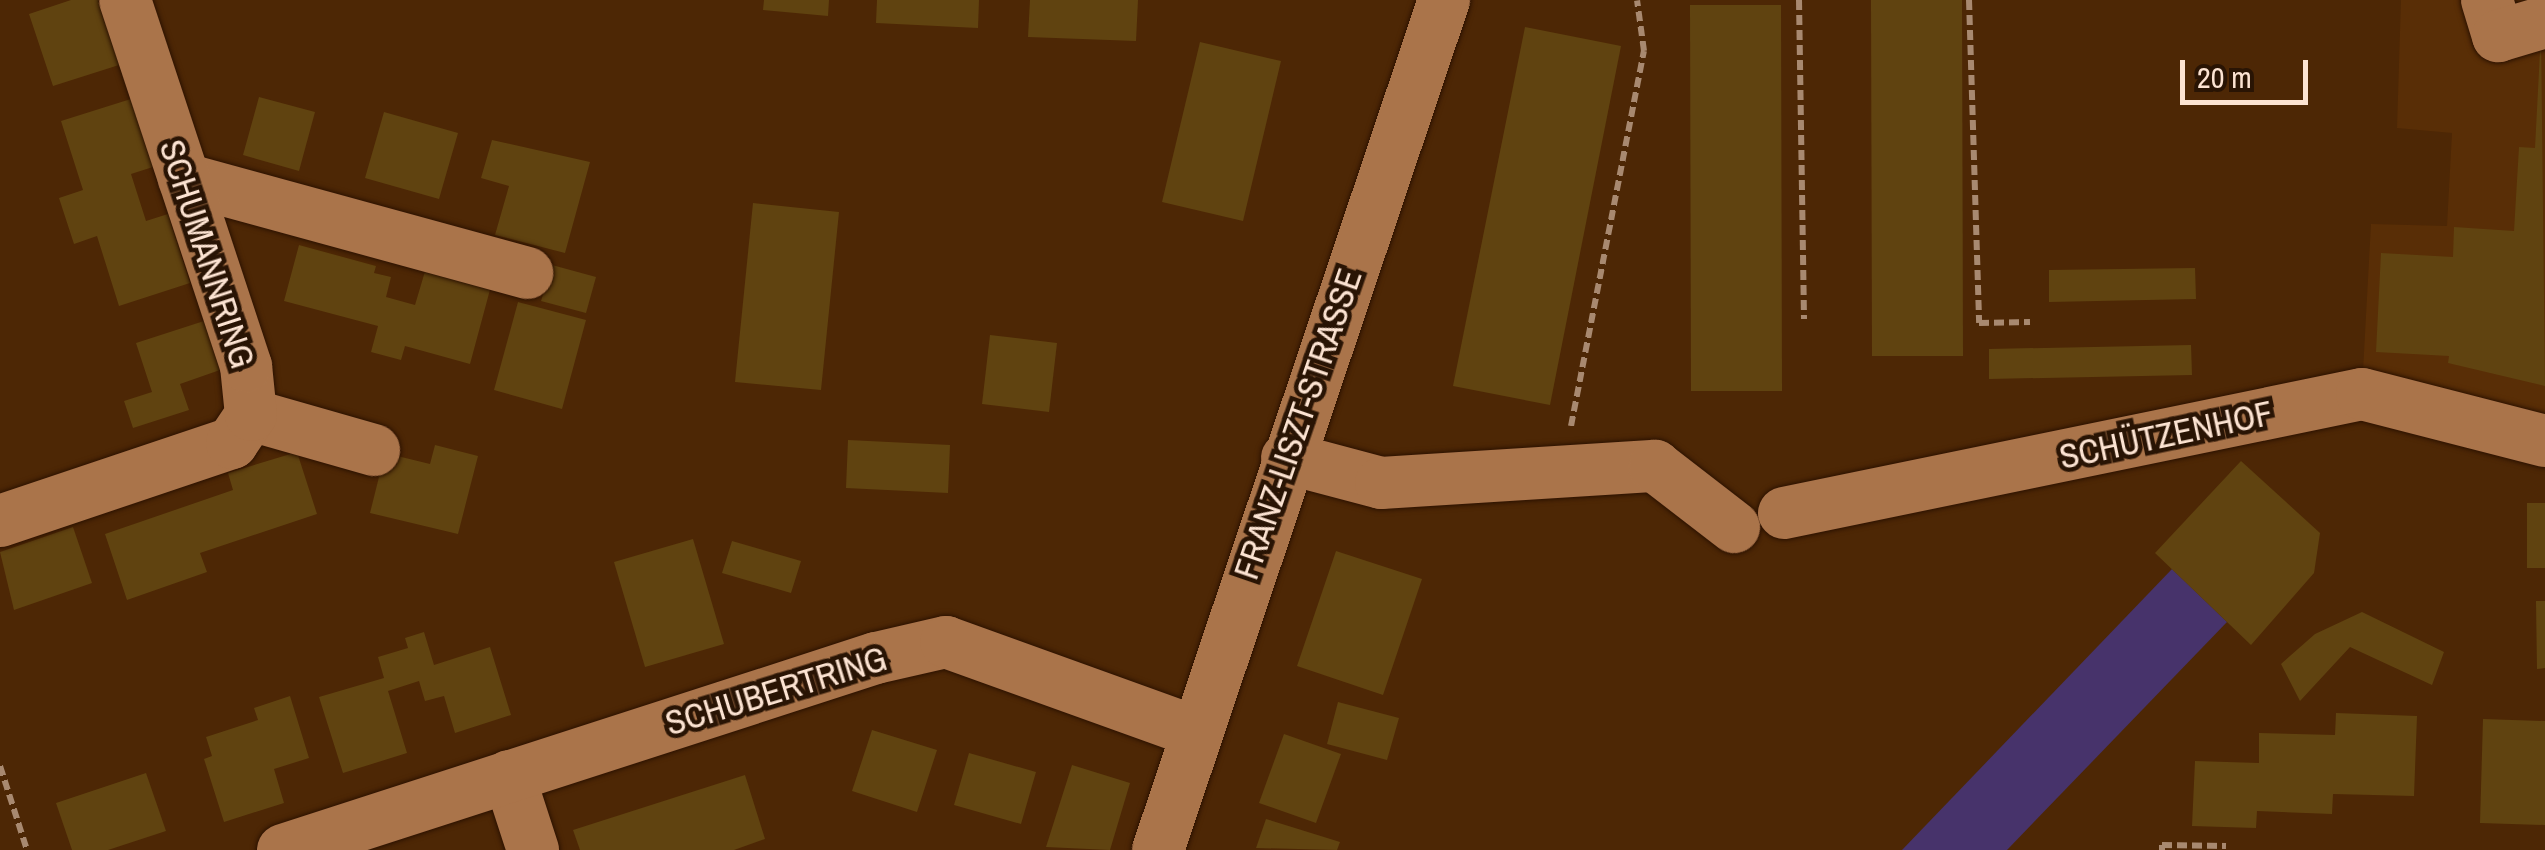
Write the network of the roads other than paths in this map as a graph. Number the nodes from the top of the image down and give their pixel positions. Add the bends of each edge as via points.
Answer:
1 (125, 0) edge
2 (1444, 0) edge
3 (2487, 0) edge
4 (2545, 22) edge
5 (184, 179) junction
6 (527, 273) dead end
7 (251, 415) junction
8 (2545, 441) edge
9 (374, 450) dead end
10 (1287, 458) junction
11 (1784, 513) dead end
12 (0, 521) edge
13 (1734, 527) dead end
14 (1193, 731) junction
15 (508, 776) junction
16 (360, 838) edge
17 (283, 850) edge
18 (532, 850) edge
19 (1158, 850) edge

1 - 5 street, SCHUMANNRING
2 - 10 street, FRANZ-LISZT-STRASSE
3 - 4 street via 2498,36
5 - 6 street
5 - 7 street, SCHUMANNRING via 246,366
7 - 9 street
7 - 12 street, SCHUMANNRING via 232,443
8 - 11 street, SCHÜTZENHOF via 2362,394
10 - 13 street via 1381,483 1655,466
10 - 14 street, FRANZ-LISZT-STRASSE
14 - 15 street, SCHUBERTRING via 946,642
14 - 19 street, FRANZ-LISZT-STRASSE
15 - 16 street, SCHUBERTRING
15 - 18 street
16 - 17 street, SCHUBERTRING

